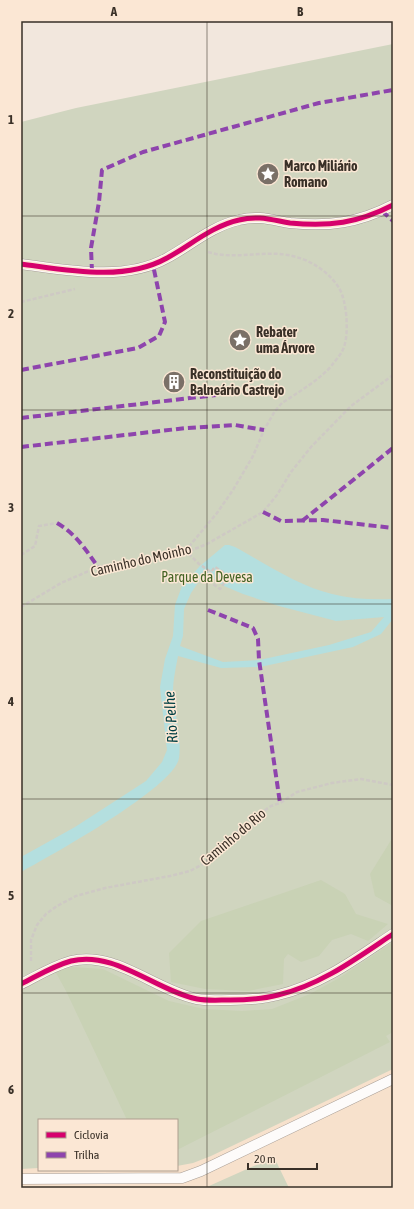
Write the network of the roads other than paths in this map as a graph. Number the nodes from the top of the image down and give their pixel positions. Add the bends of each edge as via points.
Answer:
1 (393, 205) edge
2 (21, 264) edge
3 (393, 934) edge
4 (21, 984) edge
5 (393, 1080) edge
6 (21, 1179) edge

1 - 2 lane via 345,223 316,225 260,217 239,220 218,227 168,258 133,271 92,272
3 - 4 lane via 328,976 278,996 246,1000 198,999 176,993 106,961 92,960 72,961 54,967
5 - 6 lane via 182,1178

